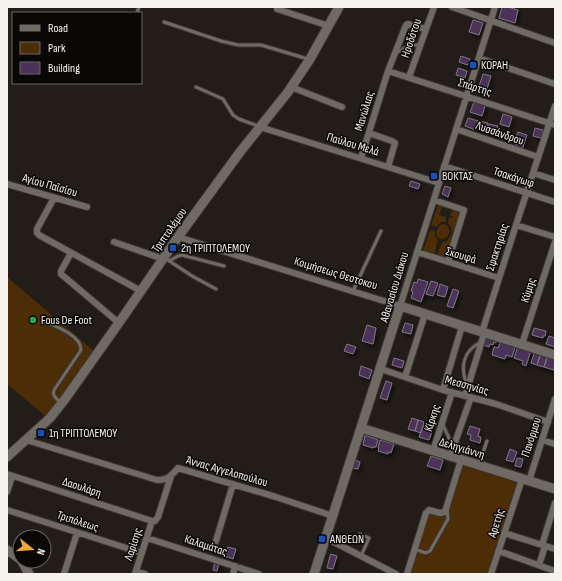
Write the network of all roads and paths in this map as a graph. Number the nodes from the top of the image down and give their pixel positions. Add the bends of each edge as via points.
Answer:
1 (339, 7) edge
2 (434, 7) edge
3 (452, 7) edge
4 (495, 7) edge
5 (277, 9) dead end
6 (491, 20) junction
7 (164, 22) dead end
8 (329, 26) junction
9 (425, 29) junction
10 (555, 43) edge
11 (420, 45) junction
12 (394, 54) junction
13 (479, 58) junction
14 (310, 60) junction
15 (388, 71) junction
16 (409, 77) junction
17 (555, 84) edge
18 (196, 87) dead end
19 (291, 87) junction
20 (466, 96) junction
21 (555, 106) edge
22 (342, 108) dead end
23 (552, 124) edge
24 (260, 127) junction
25 (456, 129) junction
26 (369, 134) junction
27 (538, 157) junction
28 (361, 158) junction
29 (444, 166) junction
30 (388, 167) junction
31 (533, 173) junction
32 (555, 180) edge
33 (440, 183) junction
34 (7, 184) edge
35 (526, 192) junction
36 (54, 198) junction
37 (434, 200) junction
38 (555, 202) edge
39 (87, 207) dead end
40 (516, 225) junction
41 (381, 231) dead end
42 (178, 237) junction
43 (555, 237) edge
44 (114, 242) dead end
45 (555, 242) edge
46 (417, 252) junction
47 (71, 253) junction
48 (165, 259) junction
49 (448, 262) junction
50 (224, 266) dead end
51 (499, 278) junction
52 (216, 288) dead end
53 (141, 291) junction
54 (353, 291) junction
55 (400, 306) junction
56 (425, 314) junction
57 (44, 321) dead end
58 (119, 323) junction
59 (462, 326) junction
60 (482, 332) junction
61 (481, 342) junction
62 (522, 344) junction
63 (555, 355) edge
64 (381, 369) junction
65 (405, 376) junction
66 (467, 387) junction
67 (443, 390) junction
68 (452, 392) junction
69 (468, 396) junction
70 (555, 399) edge
71 (61, 403) junction
72 (548, 422) junction
73 (442, 423) junction
74 (361, 428) junction
75 (26, 440) junction
76 (542, 440) junction
77 (487, 441) dead end
78 (555, 444) edge
79 (453, 447) junction
80 (433, 451) junction
81 (7, 457) edge
82 (450, 457) junction
83 (462, 460) junction
84 (479, 466) junction
85 (10, 475) edge
86 (171, 476) junction
87 (525, 480) junction
88 (233, 484) junction
89 (555, 489) edge
90 (7, 492) edge
91 (555, 503) edge
92 (446, 507) junction
93 (7, 510) edge
94 (333, 516) junction
95 (152, 521) junction
96 (77, 533) junction
97 (504, 533) junction
98 (360, 534) dead end
99 (147, 538) junction
100 (326, 538) junction
101 (216, 541) dead end
102 (544, 546) junction
103 (414, 549) junction
104 (555, 549) edge
105 (498, 551) junction
106 (142, 553) junction
107 (362, 556) junction
108 (539, 565) junction
109 (235, 566) junction
110 (553, 572) edge
111 (135, 573) edge
112 (64, 574) edge
113 (145, 574) edge
114 (233, 574) edge
115 (259, 574) edge
116 (314, 574) edge
117 (396, 574) edge
118 (407, 574) edge
119 (491, 574) edge

1 - 8 street, Τριπτολέμου
2 - 9 street, Ηροδότου
3 - 6 street
4 - 6 street, Αθανασίου Διάκου
5 - 8 street
6 - 10 street
6 - 13 street, Αθανασίου Διάκου
7 - 14 lane via 221,41 238,45 261,45
8 - 14 street, Τριπτολέμου
9 - 11 street, Ηροδότου
9 - 12 street, Μανώλιας via 406,25
11 - 12 lane via 410,45
11 - 16 street, Ηροδότου
12 - 15 street, Μανώλιας
13 - 17 street
13 - 20 street, Αθανασίου Διάκου
14 - 19 street, Τριπτολέμου
15 - 16 street, Σπάρτης
15 - 26 street, Μανώλιας
16 - 20 street, Σπάρτης
18 - 24 lane via 223,99 238,119
19 - 22 street
19 - 24 street, Τριπτολέμου
20 - 23 street, Σπάρτης
20 - 25 street, Αθανασίου Διάκου
21 - 23 street, Σφακτηρίας
23 - 27 street, Σφακτηρίας
24 - 28 street, Παύλου Μελά
24 - 42 street, Τριπτολέμου
25 - 27 street, Λυσσάνδρου
25 - 29 street, Αθανασίου Διάκου
26 - 28 street, Μανώλιας
26 - 30 street via 395,143
27 - 31 street, Σφακτηρίας
28 - 30 street, Παύλου Μελά
29 - 33 street, Αθανασίου Διάκου
29 - 35 street, Τσακάγωφ
30 - 33 street, Παύλου Μελά
31 - 32 street
31 - 35 street, Σφακτηρίας
33 - 37 street, Αθανασίου Διάκου
34 - 36 street, Αγίου Παϊσίου
35 - 38 street, Τσακάγωφ
35 - 40 street, Σφακτηρίας
36 - 39 street, Αγίου Παϊσίου
36 - 47 street via 37,233
37 - 46 street, Αθανασίου Διάκου
37 - 49 street via 464,210
40 - 43 street
40 - 51 street, Σφακτηρίας
41 - 54 lane
42 - 48 street, Τριπτολέμου
42 - 54 street, Κοιμήσεως Θεοτοκου
44 - 48 street
45 - 62 street, Κύμης
46 - 49 street, Σκουφά
46 - 55 street, Αθανασίου Διάκου
47 - 53 street
47 - 58 street via 61,274
48 - 50 lane via 182,255
48 - 52 lane
48 - 53 street, Τριπτολέμου
49 - 51 street, Σκουφά
51 - 60 street, Σφακτηρίας
53 - 58 street, Τριπτολέμου
54 - 55 street, Κοιμήσεως Θεοτοκου
55 - 56 street, Κοιμήσεως Θεοτοκου
55 - 64 street, Αθανασίου Διάκου
56 - 59 street, Κοιμήσεως Θεοτοκου
56 - 65 street
57 - 71 lane via 64,330 81,346 81,350 54,390 54,397
58 - 71 street, Τριπτολέμου
59 - 60 street, Κοιμήσεως Θεοτοκου
59 - 67 street
60 - 61 street, Σφακτηρίας
60 - 62 street, Κοιμήσεως Θεοτοκου
61 - 66 street, Σφακτηρίας
61 - 66 lane via 469,349 466,357 463,375
62 - 63 street, Κοιμήσεως Θεοτοκου
64 - 65 street, Μεσσηνίας
64 - 74 street, Αθανασίου Διάκου
65 - 67 street, Μεσσηνίας
66 - 69 street, Σφακτηρίας
67 - 68 street, Μεσσηνίας
68 - 69 street, Μεσσηνίας
68 - 73 street, Κίρκης
69 - 72 street, Μεσσηνίας
69 - 79 street, Σφακτηρίας
70 - 72 street, Πανόρμου
71 - 75 street, Τριπτολέμου via 50,418
72 - 76 street, Πανόρμου
73 - 79 lane
73 - 80 street, Κίρκης
74 - 80 street, Δεληγιάννη
74 - 94 street, Αθανασίου Διάκου
75 - 81 street, Τριπτολέμου
75 - 86 street, Άννας Αγγελοπούλου via 157,480 165,480
76 - 78 street
76 - 87 street, Πανόρμου
77 - 84 lane
79 - 82 street, Σφακτηρίας
80 - 82 street, Δεληγιάννη
82 - 83 street, Δεληγιάννη
83 - 84 street, Δεληγιάννη
83 - 92 street
84 - 87 street, Δεληγιάννη
85 - 90 street
85 - 95 street, Δαουλάρη
86 - 88 street, Άννας Αγγελοπούλου via 178,468
86 - 95 street, Λαρίσης via 158,517
87 - 89 street, Δεληγιάννη
87 - 97 street, Αρετής
88 - 94 street, Άννας Αγγελοπούλου
88 - 101 street
91 - 102 street
92 - 103 street via 444,513 430,510 426,512
92 - 103 lane via 448,519 430,551 426,553
93 - 96 street, Τριπόλεως
94 - 100 street, Αθανασίου Διάκου
95 - 99 street, Λαρίσης
96 - 106 street, Τριπόλεως
96 - 112 street
97 - 102 street
97 - 105 street, Αρετής
98 - 107 lane via 369,538
99 - 106 street, Λαρίσης
99 - 109 street, Καλαμάτας
100 - 107 street
100 - 116 street, Αθανασίου Διάκου
102 - 104 street
102 - 108 street
103 - 118 street
105 - 108 street
105 - 119 street, Αρετής
106 - 111 street, Λαρίσης
107 - 117 street
108 - 110 street
109 - 114 street
109 - 115 street, Καλαμάτας
111 - 113 street

